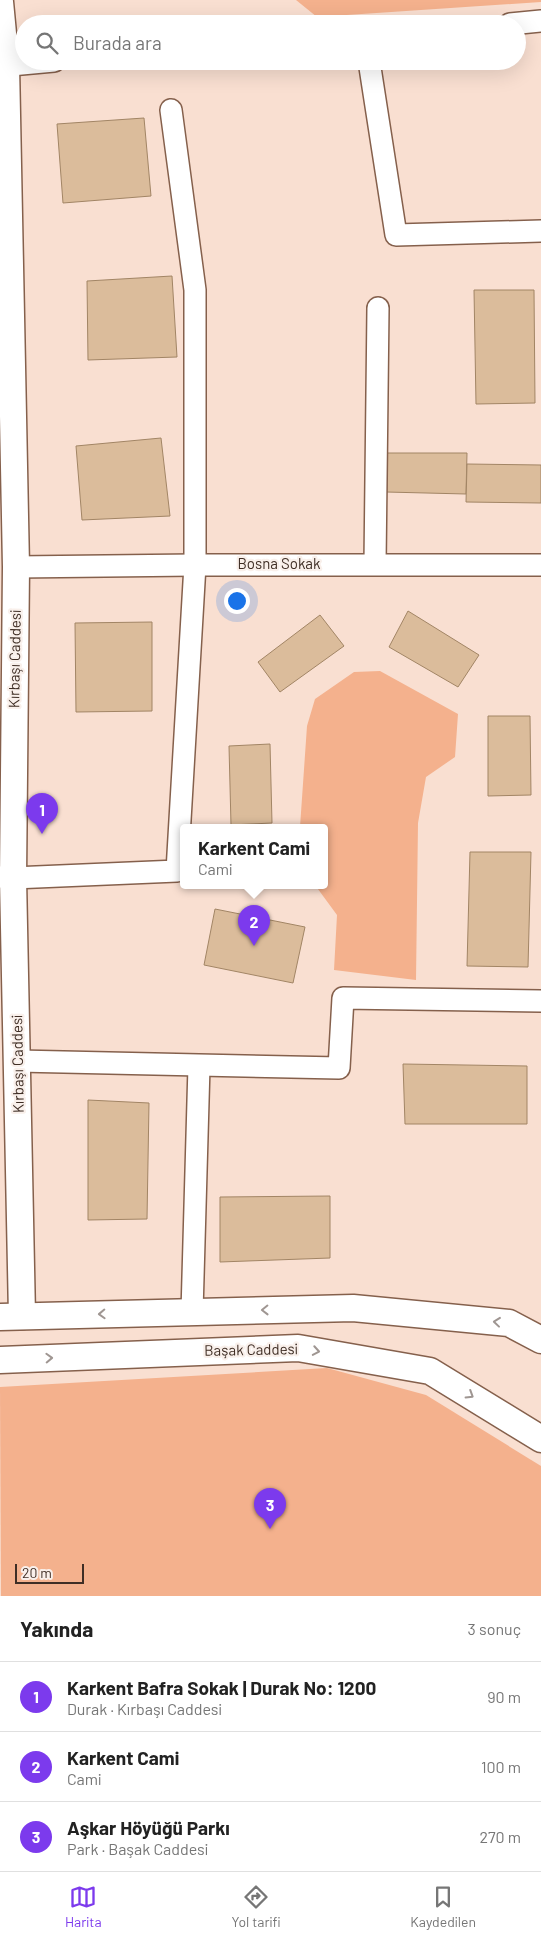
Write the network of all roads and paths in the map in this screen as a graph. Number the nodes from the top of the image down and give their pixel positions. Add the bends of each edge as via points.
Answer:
1 (0, 2) edge
2 (541, 21) edge
3 (526, 22) edge
4 (3, 65) edge
5 (371, 70) edge
6 (171, 110) dead end
7 (541, 231) edge
8 (378, 308) dead end
9 (195, 564) junction
10 (374, 564) junction
11 (541, 565) edge
12 (16, 567) junction
13 (7, 877) edge
14 (541, 1000) edge
15 (18, 1061) junction
16 (199, 1066) junction
17 (192, 1312) junction
18 (11, 1316) edge
19 (541, 1340) edge
20 (0, 1360) edge
21 (541, 1440) edge

1 - 4 street, Kırbaşı Caddesi
2 - 3 street
4 - 12 street, Kırbaşı Caddesi
5 - 7 street via 396,235
6 - 9 street via 195,290
8 - 10 street
9 - 10 street, Bosna Sokak
9 - 12 street, Bosna Sokak
9 - 13 street via 177,871
10 - 11 street, Bosna Sokak
12 - 13 street, Kırbaşı Caddesi
13 - 15 street, Kırbaşı Caddesi
14 - 16 street via 343,998 339,1068
15 - 16 street
15 - 18 street, Kırbaşı Caddesi
16 - 17 street
17 -> 18 street
19 -> 17 street via 509,1323 354,1308
20 -> 21 street, Başak Caddesi via 298,1348 430,1371

